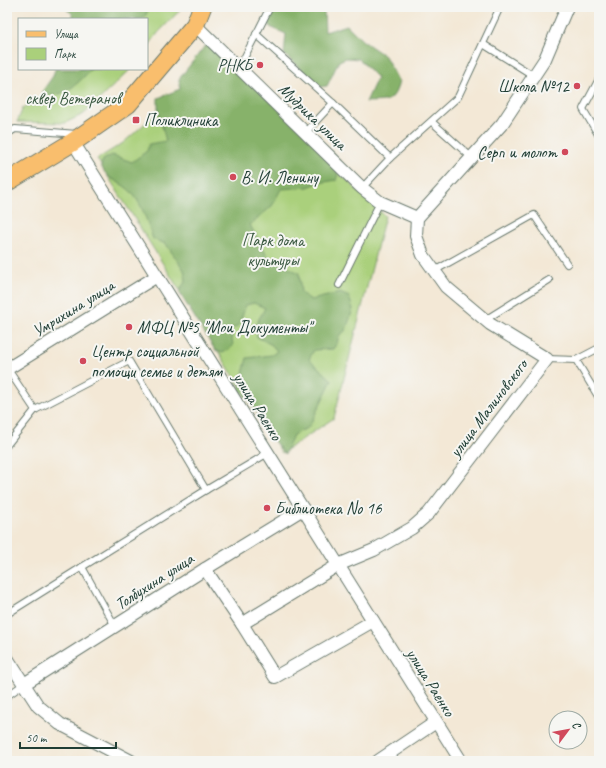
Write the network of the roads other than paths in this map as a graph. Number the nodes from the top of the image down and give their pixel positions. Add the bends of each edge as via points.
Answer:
1 (202, 7) edge
2 (270, 7) edge
3 (500, 7) edge
4 (567, 7) edge
5 (195, 25) junction
6 (256, 34) junction
7 (483, 44) junction
8 (239, 68) junction
9 (534, 76) junction
10 (599, 79) edge
11 (333, 103) junction
12 (432, 122) junction
13 (305, 133) junction
14 (7, 134) edge
15 (599, 136) edge
16 (79, 138) junction
17 (471, 157) junction
18 (390, 158) junction
19 (7, 182) edge
20 (362, 188) junction
21 (380, 202) junction
22 (417, 218) junction
23 (567, 264) dead end
24 (434, 271) junction
25 (157, 276) junction
26 (549, 280) dead end
27 (339, 285) dead end
28 (485, 320) junction
29 (599, 348) edge
30 (547, 358) junction
31 (576, 360) junction
32 (7, 368) edge
33 (599, 398) edge
34 (35, 410) junction
35 (7, 445) edge
36 (268, 453) junction
37 (206, 490) junction
38 (303, 509) junction
39 (338, 565) junction
40 (82, 567) junction
41 (205, 569) junction
42 (7, 614) edge
43 (373, 621) junction
44 (242, 624) junction
45 (116, 626) junction
46 (7, 658) edge
47 (24, 684) junction
48 (7, 696) edge
49 (436, 722) junction
50 (130, 761) edge
51 (378, 761) edge
52 (460, 761) edge

1 - 5 main road
2 - 6 lane
3 - 7 lane
4 - 9 street via 545,59
5 - 8 street, Мудрика улица
5 - 16 main road via 128,104
6 - 8 lane
6 - 11 lane
7 - 9 lane
7 - 12 lane via 458,97
8 - 13 street, Мудрика улица
9 - 17 street via 502,124
10 - 15 lane via 583,109
11 - 13 lane
11 - 18 lane
12 - 17 lane
12 - 18 lane
13 - 20 street, Мудрика улица
14 - 16 lane via 15,129
16 - 19 main road
16 - 25 street, улица Раенко
17 - 22 street
18 - 20 lane
20 - 21 street, Мудрика улица
21 - 22 street, Мудрика улица
21 - 27 lane
22 - 24 street, улица Малиновского via 416,236 423,255
23 - 24 lane via 534,215
24 - 28 street, улица Малиновского via 446,287
25 - 32 street, Умрихина улица
25 - 36 street, улица Раенко
26 - 28 lane
28 - 30 street, улица Малиновского
29 - 31 lane
30 - 31 lane
30 - 39 street, улица Малиновского via 430,512 412,528 374,550
31 - 33 lane
32 - 34 lane
34 - 35 lane
34 - 37 lane via 129,361
36 - 37 lane
36 - 38 street, улица Раенко
37 - 40 lane
38 - 39 street, улица Раенко
38 - 41 street, Толбухина улица
39 - 43 street, улица Раенко
39 - 44 street
40 - 42 lane
40 - 45 lane
41 - 44 street
41 - 45 street, Толбухина улица
43 - 44 street via 275,677
43 - 49 street, улица Раенко
45 - 47 street, Толбухина улица
46 - 47 street
47 - 48 lane
47 - 50 street via 38,706 60,724
49 - 51 street
49 - 52 street, улица Раенко

